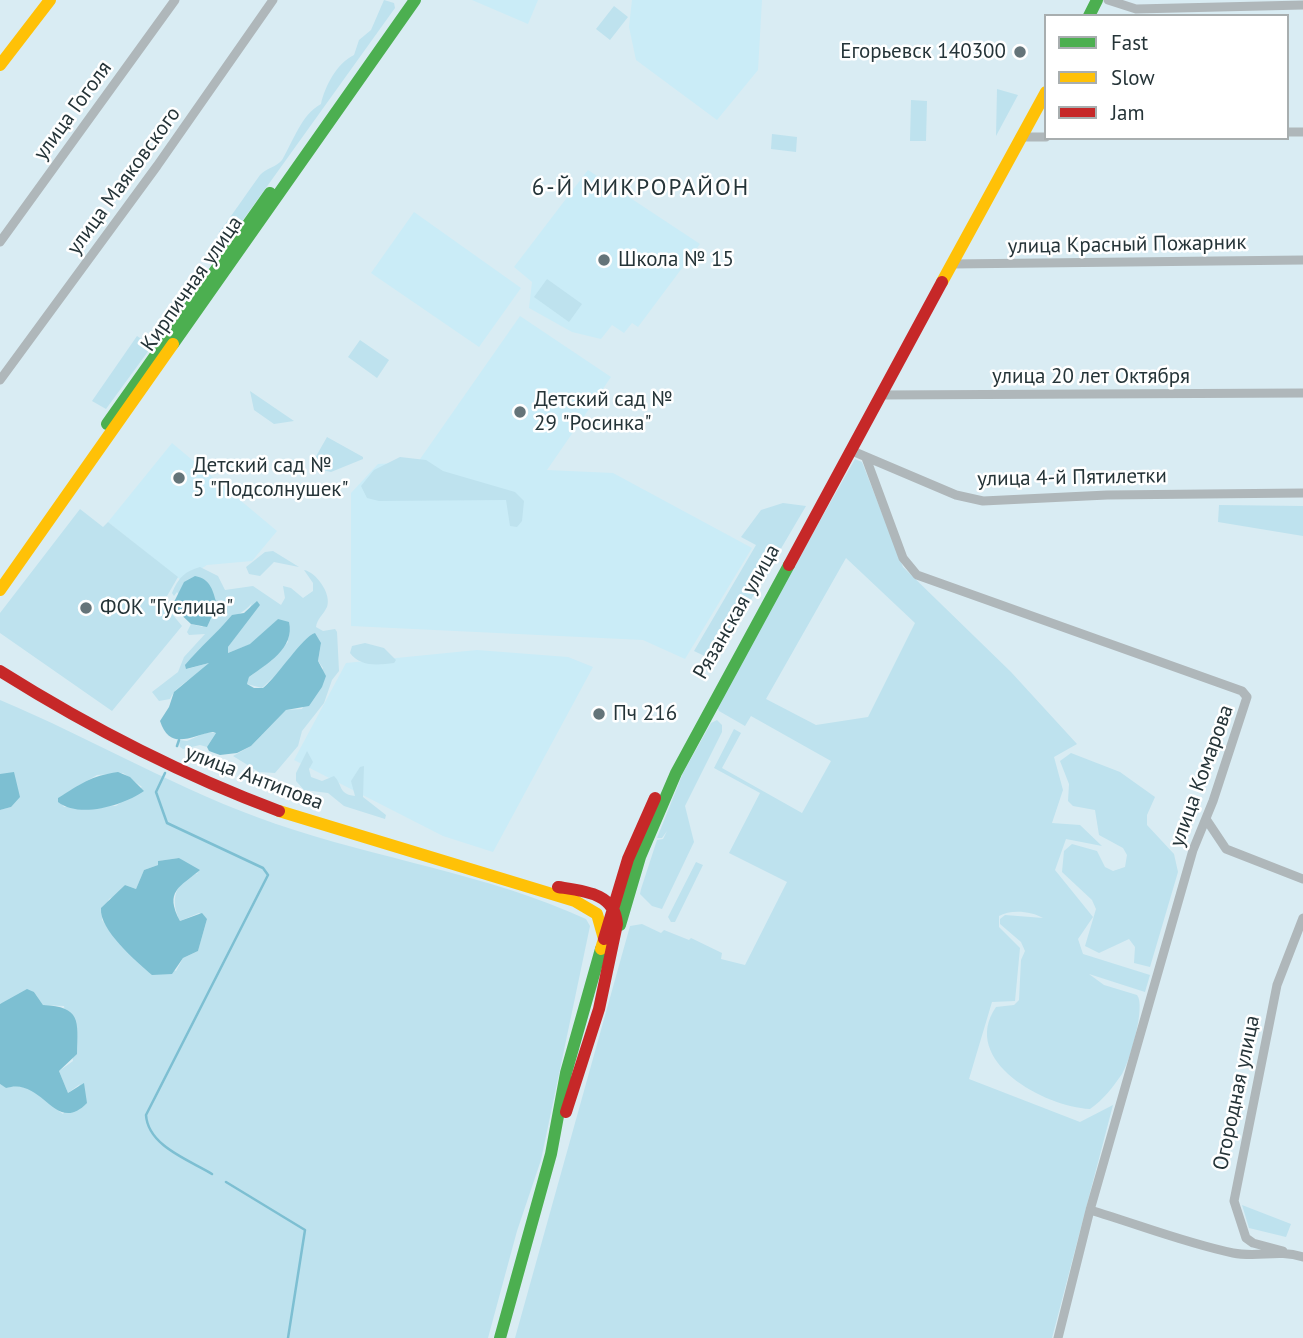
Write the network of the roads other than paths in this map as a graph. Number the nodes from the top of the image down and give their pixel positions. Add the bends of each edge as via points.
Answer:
1 (50, 0) edge
2 (175, 0) edge
3 (273, 0) edge
4 (403, 0) edge
5 (415, 0) edge
6 (1108, 0) edge
7 (1303, 5) edge
8 (0, 65) edge
9 (1044, 95) edge
10 (1020, 137) junction
11 (1044, 137) edge
12 (0, 242) edge
13 (1303, 260) edge
14 (952, 264) junction
15 (0, 380) edge
16 (1303, 393) edge
17 (880, 395) junction
18 (850, 450) junction
19 (866, 458) junction
20 (829, 491) junction
21 (1303, 494) edge
22 (0, 576) edge
23 (0, 590) edge
24 (0, 671) edge
25 (1206, 819) junction
26 (624, 873) junction
27 (1303, 879) edge
28 (628, 896) junction
29 (580, 897) junction
30 (614, 906) junction
31 (1303, 918) edge
32 (609, 942) junction
33 (1090, 1210) junction
34 (1283, 1251) junction
35 (1303, 1257) edge
36 (500, 1338) edge
37 (1058, 1338) edge

1 - 8 main road
2 - 12 street, улица Гоголя
3 - 15 street, улица Маяковского
4 - 22 main road, Кирпичная улица via 399,12
5 - 23 main road, Кирпичная улица
6 - 7 street via 1136,9
9 - 10 main road, Рязанская улица
10 - 11 street
10 - 14 main road, Рязанская улица
13 - 14 street, улица Красный Пожарник
14 - 17 main road, Рязанская улица
16 - 17 street, улица 20 лет Октября
17 - 18 main road, Рязанская улица
18 - 19 street, улица 4-й Пятилетки
18 - 20 main road, Рязанская улица
19 - 21 street, улица 4-й Пятилетки via 956,495 983,501
19 - 25 street, улица Комарова via 903,558 917,575 1247,694
20 - 26 main road, Рязанская улица via 656,794
20 - 28 main road, Рязанская улица via 661,802
24 - 29 main road, улица Антипова via 140,752 260,805
25 - 27 street via 1226,849
25 - 33 street, улица Комарова via 1193,850
26 - 29 main road via 605,890
26 - 30 main road, Рязанская улица
28 - 30 main road
28 - 32 main road, Рязанская улица
29 - 30 main road, улица Антипова
29 - 32 main road, улица Антипова via 597,914
30 - 32 main road via 618,916
31 - 34 street, Огородная улица via 1277,985 1234,1201 1246,1238
32 - 36 main road via 580,1074 553,1147
33 - 34 street via 1234,1253
33 - 37 street, улица Комарова
34 - 35 street

